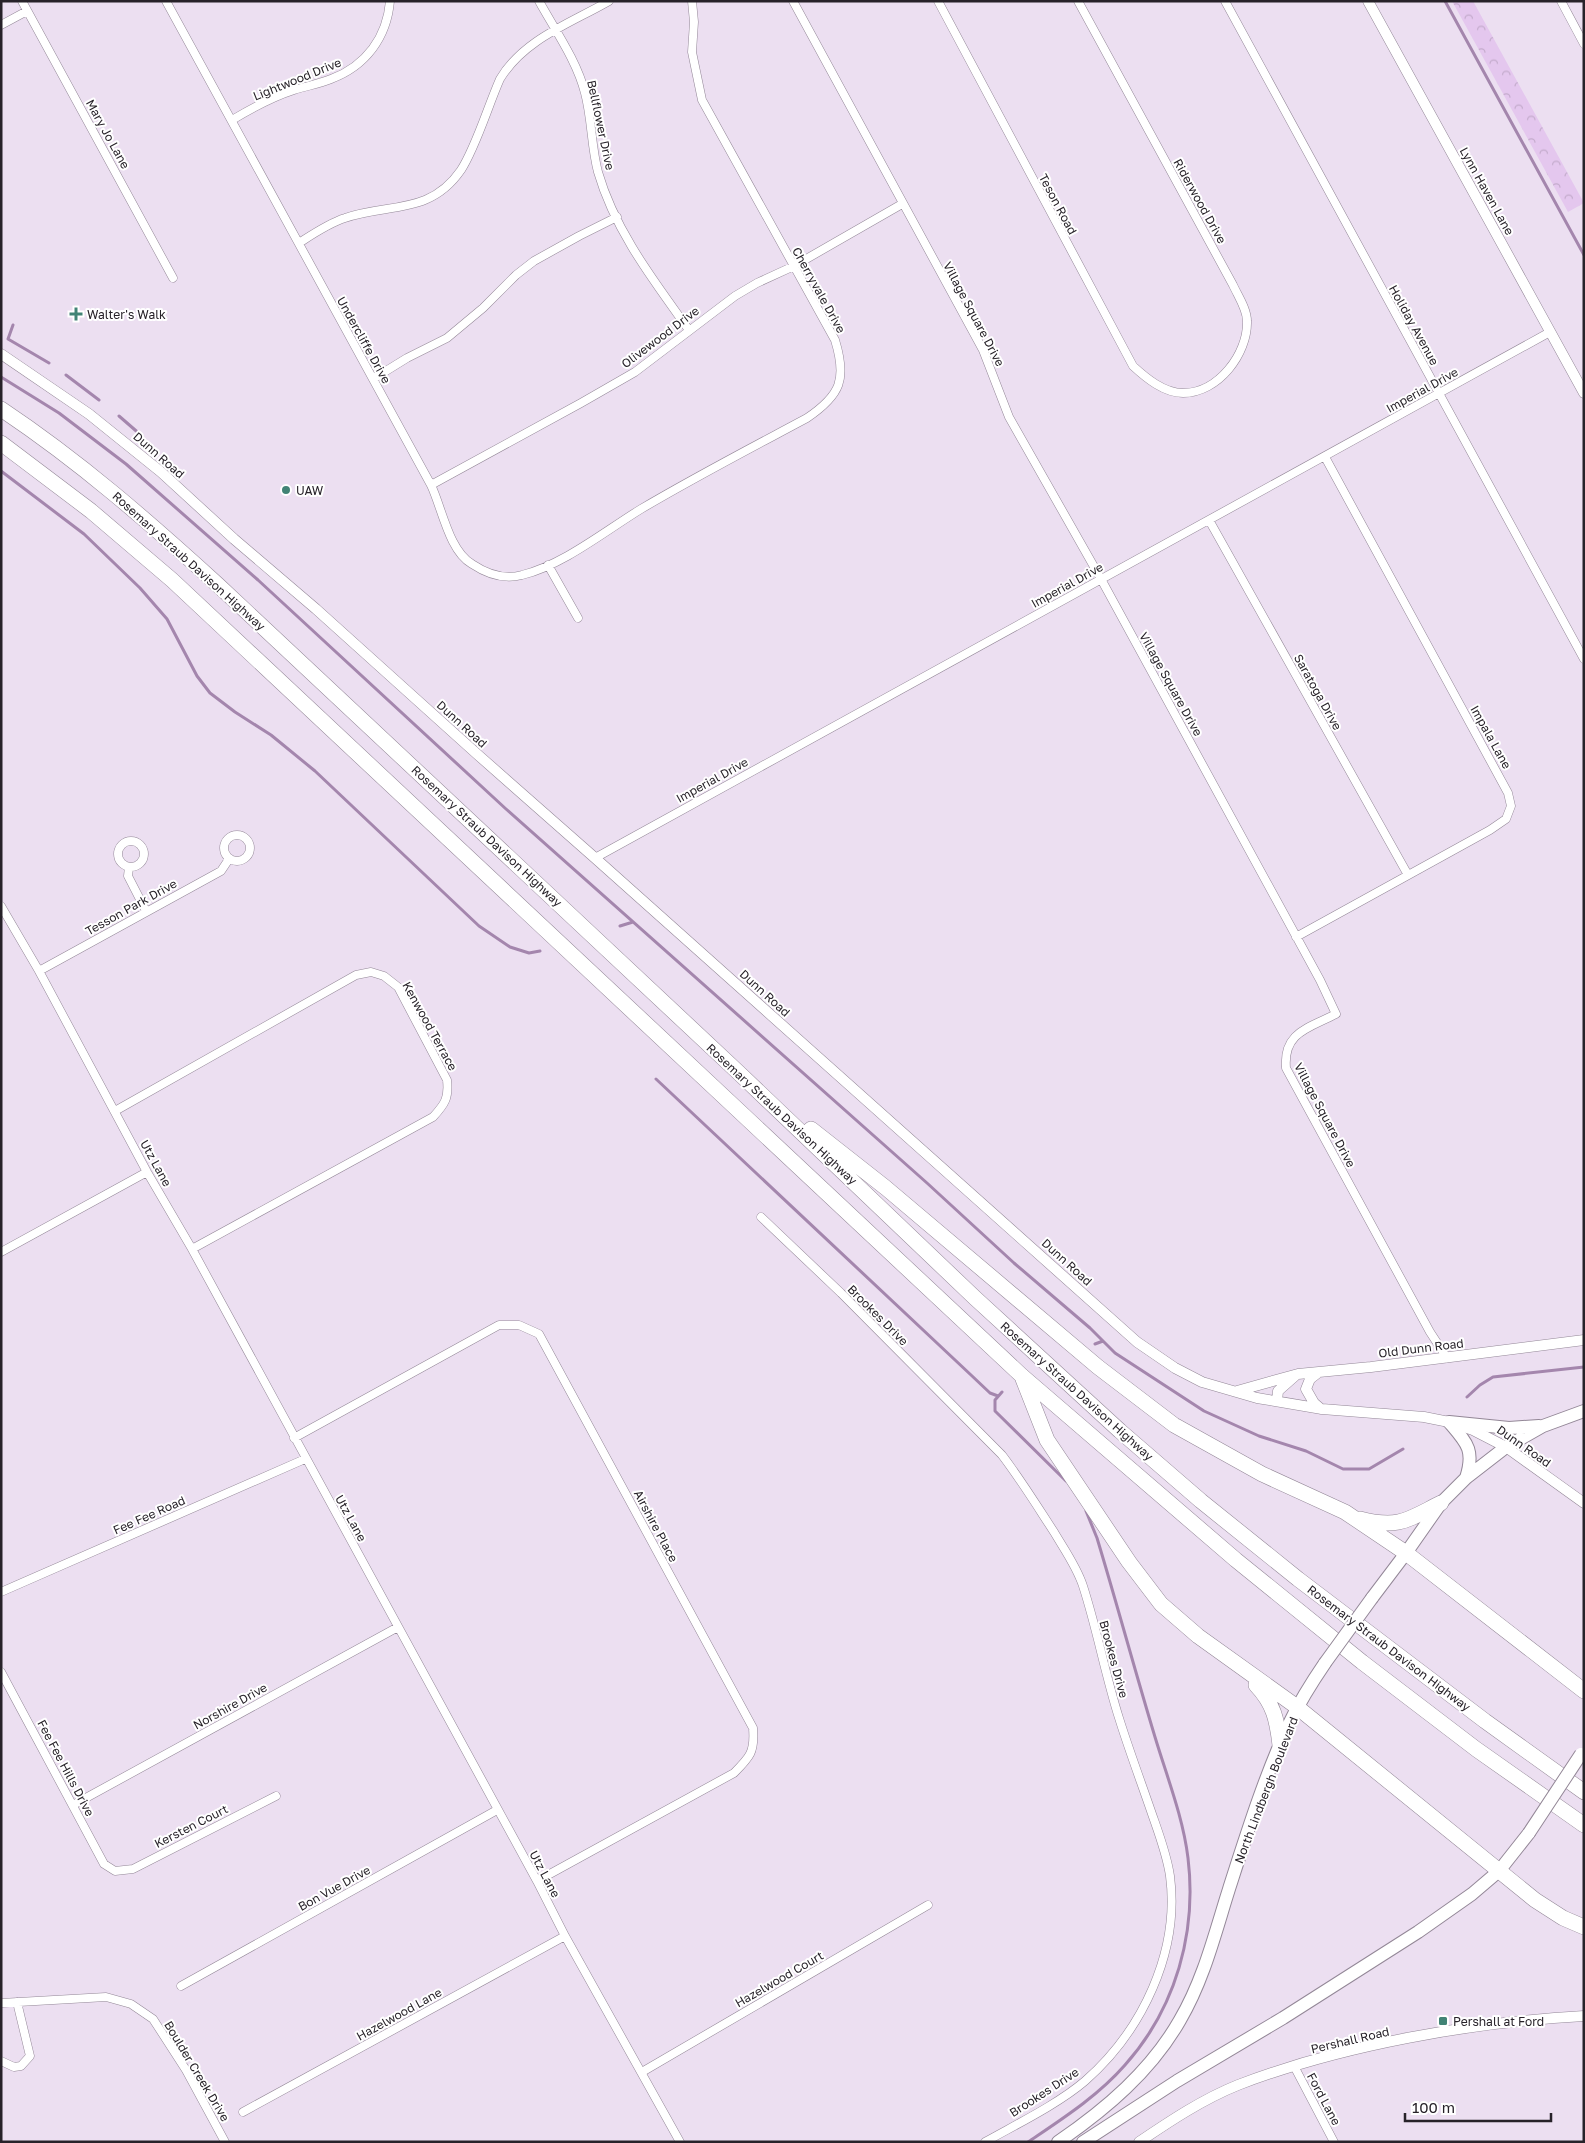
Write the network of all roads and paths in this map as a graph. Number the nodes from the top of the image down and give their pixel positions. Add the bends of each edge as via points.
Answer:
1 (22, 1) edge
2 (166, 1) edge
3 (390, 1) edge
4 (539, 1) edge
5 (609, 1) edge
6 (692, 1) edge
7 (793, 1) edge
8 (938, 1) edge
9 (1078, 1) edge
10 (1224, 1) edge
11 (1368, 1) edge
12 (1561, 1) edge
13 (27, 11) junction
14 (1, 25) edge
15 (555, 30) junction
16 (1584, 44) edge
17 (232, 120) junction
18 (902, 204) junction
19 (617, 217) junction
20 (298, 243) junction
21 (794, 266) junction
22 (173, 278) dead end
23 (689, 330) junction
24 (1550, 332) junction
25 (1, 354) edge
26 (373, 379) junction
27 (1183, 393) joint
28 (1584, 393) edge
29 (1439, 394) junction
30 (1, 409) edge
31 (1, 443) edge
32 (1325, 457) junction
33 (431, 485) junction
34 (1209, 520) junction
35 (548, 565) junction
36 (1101, 580) junction
37 (578, 618) dead end
38 (1584, 659) edge
39 (595, 858) junction
40 (229, 859) dead end
41 (129, 867) dead end
42 (1408, 875) junction
43 (1, 906) edge
44 (146, 911) junction
45 (4, 918) edge
46 (1296, 937) junction
47 (39, 972) junction
48 (739, 1073) junction
49 (115, 1111) junction
50 (147, 1172) junction
51 (761, 1217) dead end
52 (192, 1249) junction
53 (1, 1252) edge
54 (1584, 1340) edge
55 (1446, 1358) junction
56 (1319, 1372) junction
57 (1298, 1374) junction
58 (1022, 1376) junction
59 (1234, 1392) junction
60 (1277, 1402) junction
61 (1322, 1409) junction
62 (1584, 1411) edge
63 (1449, 1422) junction
64 (1543, 1426) junction
65 (294, 1438) junction
66 (1506, 1447) junction
67 (305, 1459) junction
68 (1466, 1478) junction
69 (1441, 1503) junction
70 (1584, 1503) edge
71 (1351, 1516) junction
72 (1374, 1532) junction
73 (1406, 1553) junction
74 (1, 1592) edge
75 (398, 1627) junction
76 (1234, 1662) junction
77 (1, 1672) edge
78 (1584, 1691) edge
79 (1298, 1708) junction
80 (1280, 1745) junction
81 (1583, 1752) edge
82 (1584, 1792) edge
83 (276, 1796) dead end
84 (73, 1805) junction
85 (497, 1810) junction
86 (1584, 1825) edge
87 (115, 1871) joint
88 (1499, 1871) junction
89 (537, 1881) junction
90 (928, 1904) dead end
91 (1584, 1927) edge
92 (565, 1936) junction
93 (181, 1986) dead end
94 (17, 2002) junction
95 (1, 2003) edge
96 (1584, 2016) edge
97 (1, 2061) edge
98 (1294, 2066) junction
99 (642, 2072) junction
100 (243, 2112) dead end
101 (225, 2142) edge
102 (680, 2142) edge
103 (985, 2142) edge
104 (1058, 2142) edge
105 (1083, 2142) edge
106 (1139, 2142) edge
107 (1334, 2142) edge

1 - 13 street, Mary Jo Lane
2 - 17 street, Undercliffe Drive
3 - 17 street, Lightwood Drive via 389,18 382,34 372,51 353,67 330,80 271,99
4 - 15 street, Bellflower Drive
5 - 15 street
6 - 21 street, Cherryvale Drive via 692,52 702,100
7 - 18 street, Village Square Drive
8 - 27 street, Teson Road via 1133,366 1166,389
9 - 27 street, Riderwood Drive via 1233,285 1247,320 1240,353 1231,367 1215,381
10 - 29 street, Holiday Avenue
11 - 24 street, Lynn Haven Lane
12 - 16 street
13 - 14 street
13 - 22 street, Mary Jo Lane
15 - 19 street, Bellflower Drive via 585,91 598,172
15 - 20 street via 508,65 461,170 448,184 417,204 343,218
17 - 20 street, Undercliffe Drive
18 - 21 street, Olivewood Drive
18 - 36 street, Village Square Drive via 983,350 1009,417
19 - 23 street, Bellflower Drive via 639,260
19 - 26 street via 534,261 447,338
20 - 26 street, Undercliffe Drive
21 - 23 street, Olivewood Drive via 757,283
21 - 35 street, Cherryvale Drive via 835,340 840,356 842,368 834,395 823,408 807,418 678,488
23 - 33 street, Olivewood Drive via 627,376
24 - 28 street, Lynn Haven Lane
24 - 29 street, Imperial Drive
25 - 39 street, Dunn Road via 89,414 161,472
26 - 33 street, Undercliffe Drive
29 - 32 street, Imperial Drive
29 - 38 street, Holiday Avenue
30 - 48 highway, Rosemary Straub Davison Highway via 97,480 176,547
31 - 58 highway, Rosemary Straub Davison Highway via 91,511 172,580
32 - 34 street, Imperial Drive
32 - 42 street, Impala Lane via 1508,793 1511,806 1506,819 1490,830
33 - 35 street, Undercliffe Drive via 456,547 472,565 496,576 507,577 521,576
34 - 36 street, Imperial Drive
34 - 42 street, Saratoga Drive
35 - 37 street
36 - 39 street, Imperial Drive
36 - 46 street, Village Square Drive
39 - 59 street, Dunn Road via 1120,1329 1176,1368 1202,1382
40 - 44 street, Tesson Park Drive via 221,871
41 - 44 street via 128,876
42 - 46 street, Impala Lane
43 - 45 street, Utz Lane
44 - 47 street, Tesson Park Drive
45 - 47 street, Utz Lane
46 - 55 street, Village Square Drive via 1336,1014 1293,1037 1285,1056 1286,1068
47 - 49 street, Utz Lane
48 - 71 highway via 886,1188 1098,1367 1174,1424 1262,1474
48 - 82 highway, Rosemary Straub Davison Highway via 975,1298 1160,1466 1298,1579
49 - 50 street, Utz Lane
49 - 52 street, Kenwood Terrace via 356,975 370,972 384,976 398,987 447,1080 444,1105 433,1117
50 - 52 street, Utz Lane
50 - 53 street
51 - 103 street, Brookes Drive via 1002,1455 1067,1553 1082,1584 1119,1718 1170,1876 1166,1954 1154,1987 1133,2024 1112,2054 1084,2082
52 - 65 street, Utz Lane
54 - 55 street, Old Dunn Road
55 - 56 street, Old Dunn Road
56 - 57 street, Old Dunn Road
56 - 61 street via 1310,1379 1306,1389
57 - 59 street, Old Dunn Road
57 - 60 street via 1278,1391
58 - 76 highway via 1047,1440 1150,1590 1198,1636
58 - 86 highway, Rosemary Straub Davison Highway via 1236,1560 1362,1662 1476,1749
59 - 60 street, Dunn Road
60 - 61 street, Dunn Road
61 - 63 street, Dunn Road
62 - 64 main road, North Lindbergh Boulevard
63 - 64 main road via 1509,1428
63 - 66 street, Dunn Road via 1486,1435
63 - 68 main road via 1470,1449
64 - 66 main road, North Lindbergh Boulevard
65 - 67 street, Utz Lane
65 - 89 street, Airshire Place via 499,1325 519,1324 539,1334 753,1728 754,1744 750,1757 734,1773
66 - 68 main road, North Lindbergh Boulevard
66 - 70 street, Dunn Road
67 - 74 street, Fee Fee Road
67 - 75 street, Utz Lane
68 - 69 main road, North Lindbergh Boulevard
69 - 71 highway via 1399,1524 1375,1523
69 - 72 highway via 1400,1533
69 - 73 main road, North Lindbergh Boulevard
71 - 72 highway
72 - 73 highway
73 - 78 highway
73 - 79 main road, North Lindbergh Boulevard, bridge via 1325,1663
75 - 84 street, Norshire Drive
75 - 85 street, Utz Lane
76 - 79 highway
76 - 80 highway via 1271,1704
77 - 84 street, Fee Fee Hills Drive
79 - 80 main road, North Lindbergh Boulevard
79 - 88 highway
80 - 104 main road, North Lindbergh Boulevard via 1198,1985 1180,2020 1153,2059 1124,2091
81 - 88 main road, bridge
83 - 87 street, Kersten Court via 133,1869
84 - 87 street, Fee Fee Hills Drive via 104,1864
85 - 89 street, Utz Lane
85 - 93 street, Bon Vue Drive
88 - 91 highway via 1535,1900
88 - 105 main road via 1472,1894 1382,1956
89 - 92 street, Utz Lane
90 - 99 street, Hazelwood Court
92 - 99 street, Utz Lane
92 - 100 street, Hazelwood Lane
94 - 95 street, Boulder Creek Drive
94 - 97 street via 30,2056 21,2066 14,2067
94 - 101 street, Boulder Creek Drive via 106,1997 119,1999 144,2011 153,2019 186,2070
96 - 98 street, Pershall Road via 1510,2022 1435,2034 1352,2050
98 - 106 street, Pershall Road via 1214,2096
98 - 107 street, Ford Lane
99 - 102 street, Utz Lane

